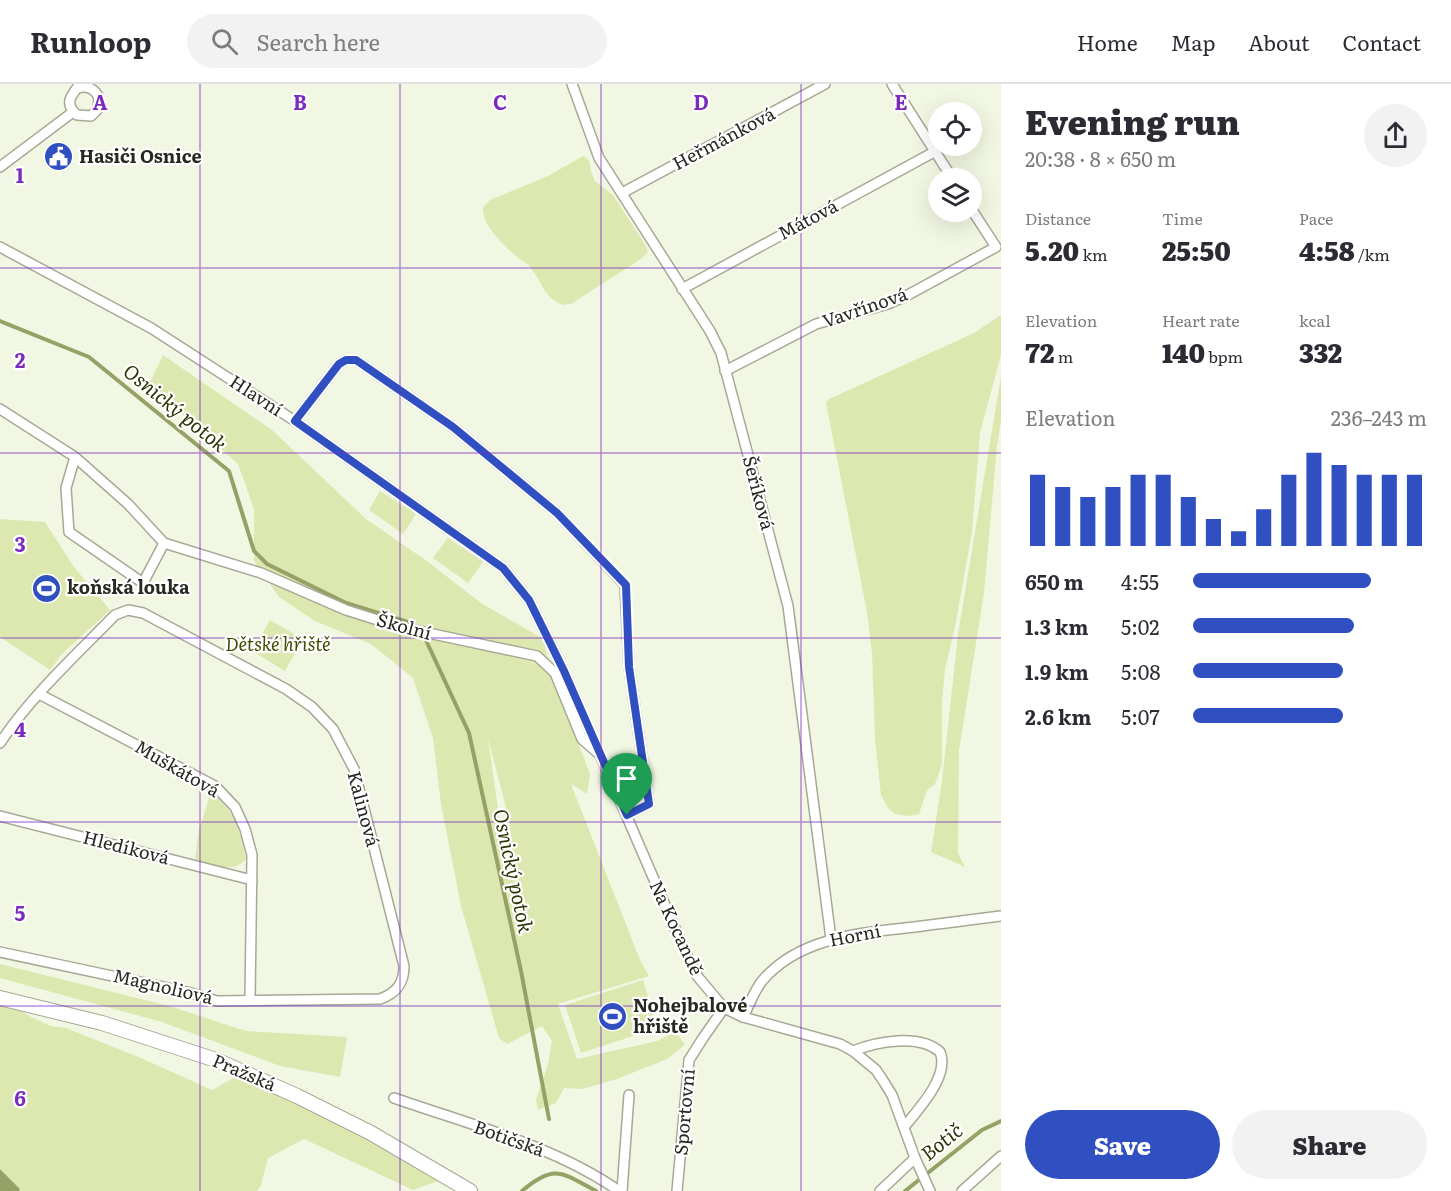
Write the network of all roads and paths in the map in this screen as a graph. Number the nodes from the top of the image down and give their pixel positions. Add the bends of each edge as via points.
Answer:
1 (572, 84) edge
2 (825, 84) edge
3 (892, 84) edge
4 (77, 85) edge
5 (73, 112) junction
6 (928, 142) edge
7 (928, 155) edge
8 (0, 167) edge
9 (622, 193) junction
10 (980, 222) edge
11 (0, 247) edge
12 (682, 288) junction
13 (725, 371) junction
14 (0, 409) edge
15 (295, 421) junction
16 (75, 457) junction
17 (164, 543) junction
18 (39, 694) junction
19 (0, 743) edge
20 (599, 754) junction
21 (627, 815) junction
22 (0, 816) edge
23 (252, 880) junction
24 (1001, 916) edge
25 (831, 939) junction
26 (0, 952) edge
27 (397, 990) joint
28 (0, 998) edge
29 (250, 999) junction
30 (724, 1008) junction
31 (743, 1017) junction
32 (853, 1052) junction
33 (629, 1095) dead end
34 (394, 1098) dead end
35 (904, 1127) junction
36 (1001, 1156) edge
37 (915, 1158) junction
38 (929, 1189) edge
39 (470, 1191) edge
40 (620, 1191) edge
41 (677, 1191) edge
42 (880, 1191) edge
43 (962, 1191) edge

1 - 9 street, Šeříková via 599,158
2 - 9 street, Heřmánková
3 - 6 street
4 - 5 street via 69,99
4 - 5 street via 93,90 99,103 91,116 81,117
5 - 8 street
7 - 12 street, Mátová
9 - 12 street, Šeříková
10 - 13 street, Vavřínová via 996,248 906,296 816,324
11 - 15 street, Hlavní via 151,328
12 - 13 street, Šeříková via 716,343
13 - 25 street, Šeříková via 788,606
14 - 16 street
15 - 20 street, Hlavní via 503,568 529,600
15 - 21 street via 339,364 356,360 453,427 557,513 626,585 629,667 649,804
16 - 17 street via 128,504
16 - 17 street via 66,488 69,532 143,583
17 - 20 street, Školní via 261,573 346,610 400,627 537,656 555,674 582,739
18 - 19 street, Kalinová
18 - 23 street, Muškátová via 214,786 235,807 245,829 252,855
18 - 27 street, Kalinová via 115,615 128,610 143,613 286,689 312,707 333,729 354,769 404,966
20 - 21 street, Na Kocandě
21 - 30 street, Na Kocandě via 684,950 698,977
22 - 23 street, Hledíková
23 - 29 street, Muškátová
24 - 25 street, Horní
25 - 31 street, Horní via 799,953 771,972
26 - 29 street, Magnoliová via 217,1001
27 - 29 street, Magnoliová via 380,999
28 - 39 main road, Pražská via 102,1023 216,1060 371,1133
30 - 31 street, Na Kocandě
30 - 41 street, Sportovní via 689,1060
31 - 32 street, Na Kocandě via 840,1044
32 - 35 street, Na Kocandě via 876,1070 892,1095
32 - 35 street via 872,1044 907,1041 926,1044 940,1052 940,1073
33 - 40 street
34 - 40 street, Botičská via 544,1150
35 - 37 street, Na Kocandě
36 - 43 street
37 - 38 street, Na Kocandě
37 - 42 street

